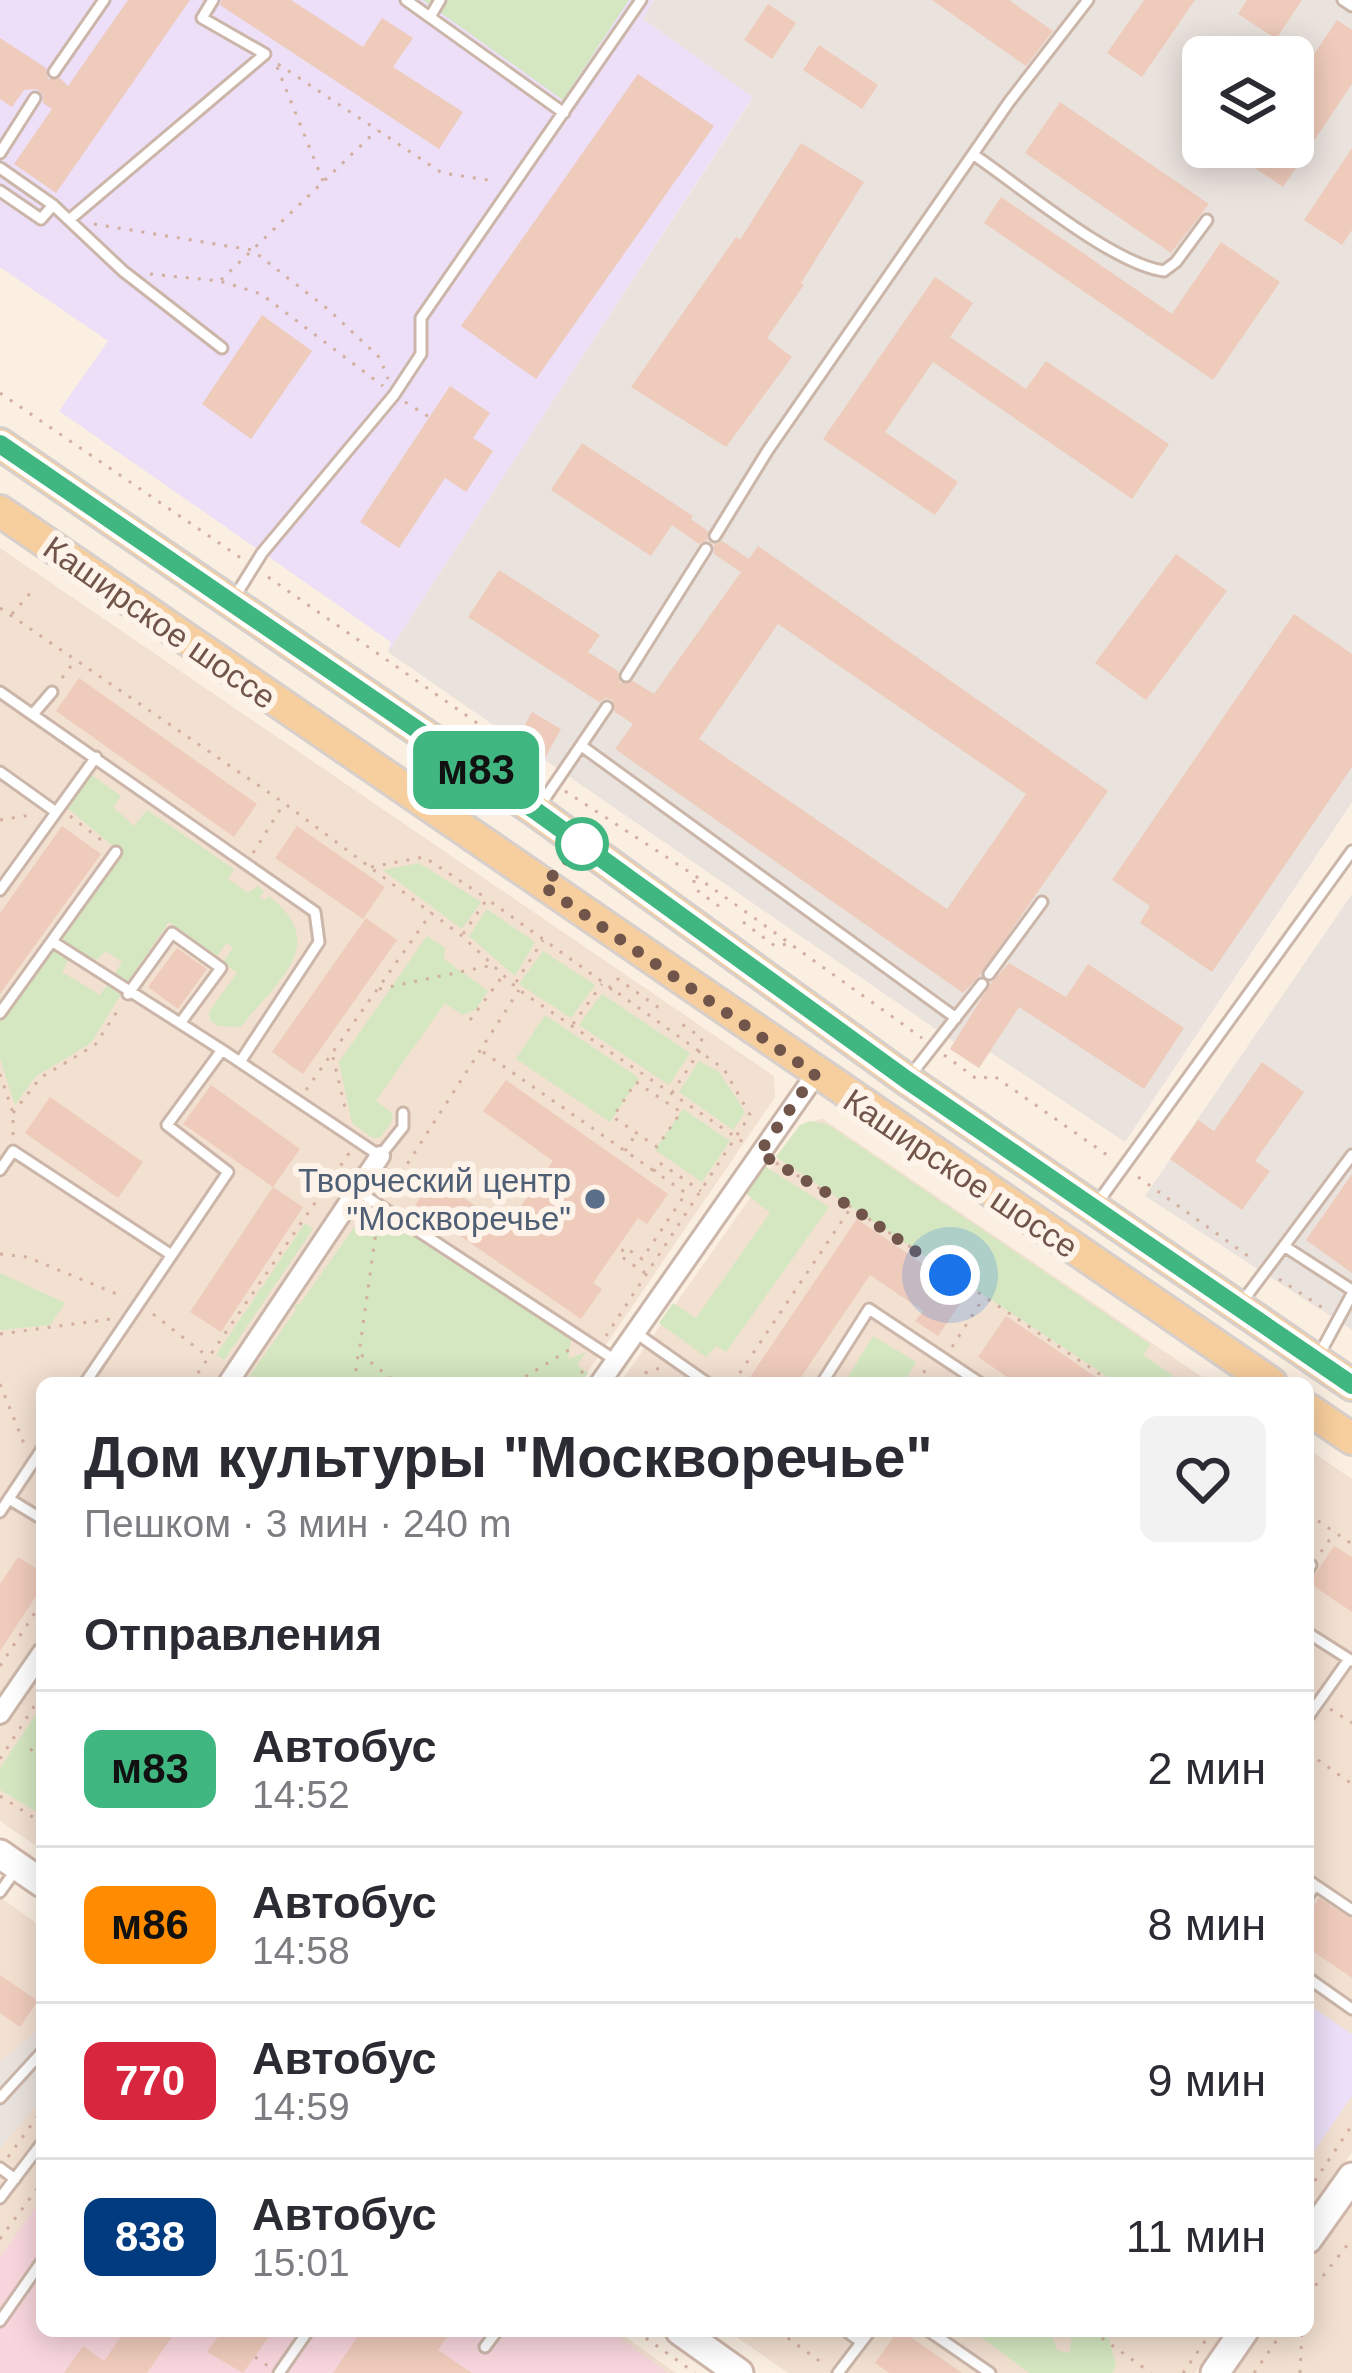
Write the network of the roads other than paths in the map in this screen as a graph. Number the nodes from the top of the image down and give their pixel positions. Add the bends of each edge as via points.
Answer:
1 (104, 0) edge
2 (213, 0) edge
3 (406, 0) edge
4 (440, 0) edge
5 (641, 0) edge
6 (1088, 0) edge
7 (1343, 0) edge
8 (1352, 6) edge
9 (430, 17) junction
10 (54, 72) dead end
11 (35, 98) dead end
12 (565, 113) junction
13 (0, 154) edge
14 (974, 155) junction
15 (0, 168) edge
16 (0, 191) edge
17 (52, 205) junction
18 (69, 220) junction
19 (1207, 220) dead end
20 (222, 347) dead end
21 (0, 444) edge
22 (0, 511) edge
23 (715, 536) dead end
24 (706, 549) dead end
25 (231, 602) junction
26 (626, 676) dead end
27 (0, 692) edge
28 (52, 692) road end
29 (607, 707) dead end
30 (33, 714) junction
31 (583, 747) junction
32 (96, 757) junction
33 (0, 772) edge
34 (536, 811) junction
35 (62, 813) junction
36 (1352, 851) edge
37 (116, 852) road end
38 (0, 890) edge
39 (1042, 902) dead end
40 (53, 942) junction
41 (128, 994) junction
42 (0, 1013) edge
43 (956, 1018) junction
44 (181, 1022) junction
45 (222, 1050) junction
46 (240, 1062) junction
47 (815, 1074) junction
48 (907, 1080) junction
49 (403, 1113) dead end
50 (1352, 1155) edge
51 (380, 1156) junction
52 (0, 1170) edge
53 (359, 1192) junction
54 (1095, 1206) junction
55 (1284, 1246) junction
56 (170, 1254) junction
57 (1352, 1292) edge
58 (1237, 1308) junction
59 (636, 1333) junction
60 (1316, 1359) junction
61 (616, 1361) junction
62 (90, 1377) edge
63 (232, 1377) edge
64 (604, 1377) edge
65 (698, 1377) edge
66 (826, 1377) edge
67 (971, 1377) edge
68 (1262, 1377) edge
69 (1352, 1385) edge
70 (1314, 1412) edge
71 (1352, 1439) edge
72 (36, 1458) edge
73 (9, 1498) junction
74 (0, 1512) edge
75 (36, 1515) edge
76 (1314, 1637) edge
77 (1351, 1660) edge
78 (36, 1662) edge
79 (1314, 1708) edge
80 (0, 1714) edge
81 (20, 1868) edge
82 (1314, 1883) edge
83 (0, 1892) edge
84 (1352, 1910) edge
85 (1314, 1983) edge
86 (1352, 2009) edge
87 (36, 2059) edge
88 (0, 2098) edge
89 (36, 2151) edge
90 (0, 2168) edge
91 (1352, 2177) edge
92 (15, 2179) junction
93 (0, 2198) edge
94 (1314, 2231) edge
95 (36, 2269) edge
96 (0, 2320) edge
97 (304, 2337) edge
98 (492, 2337) edge
99 (688, 2337) edge
100 (854, 2337) edge
101 (865, 2337) edge
102 (938, 2337) edge
103 (1240, 2337) edge
104 (861, 2342) junction
105 (485, 2347) dead end
106 (279, 2373) edge
107 (739, 2373) edge
108 (837, 2373) edge
109 (990, 2373) edge
110 (1215, 2373) edge

1 - 10 lane
2 - 18 lane via 202,18 265,54
3 - 9 lane
4 - 9 lane
5 - 12 lane
6 - 14 lane
7 - 8 lane
9 - 12 lane
11 - 13 lane
12 - 25 lane via 421,318 421,354 394,395
14 - 19 lane via 1146,268 1164,271 1176,262
14 - 23 lane
15 - 17 lane
16 - 17 lane via 41,219
17 - 18 lane
18 - 20 lane
21 - 25 main road, Каширское шоссе
22 - 47 main road, Каширское шоссе
24 - 26 lane
25 - 34 main road, Каширское шоссе
27 - 30 lane
28 - 30 lane
29 - 31 lane
30 - 32 lane
31 - 34 lane
31 - 43 lane
32 - 35 lane
32 - 46 lane via 315,912 320,942
33 - 35 lane
34 - 48 main road, Каширское шоссе
35 - 38 lane
36 - 54 lane
37 - 40 lane
39 - 43 lane
40 - 41 lane
40 - 42 lane
41 - 44 lane
41 - 44 lane via 172,933 221,968
43 - 48 lane
44 - 45 lane
45 - 46 lane
45 - 56 lane via 167,1125 228,1172
46 - 51 lane
47 - 59 street
47 - 68 main road, Каширское шоссе
48 - 54 main road, Каширское шоссе
49 - 51 lane via 403,1127
50 - 55 lane
51 - 53 street
52 - 56 lane via 14,1151
53 - 61 lane
53 - 63 street
54 - 58 main road, Каширское шоссе
55 - 57 lane
55 - 58 lane
56 - 62 lane
57 - 60 lane
58 - 60 main road, Каширское шоссе
59 - 61 street
59 - 65 lane
60 - 69 main road, Каширское шоссе
61 - 64 street
66 - 67 lane via 869,1309
70 - 71 main road
72 - 73 lane
73 - 74 lane
73 - 75 lane
76 - 77 lane
77 - 79 lane
78 - 80 street
81 - 83 lane
82 - 84 lane
85 - 86 lane
87 - 88 lane
89 - 92 lane
90 - 92 lane
91 - 94 main road
92 - 93 lane
95 - 96 lane
97 - 106 lane
98 - 105 lane
99 - 107 main road
100 - 104 lane
101 - 104 lane
102 - 109 lane
103 - 110 main road
104 - 108 lane

